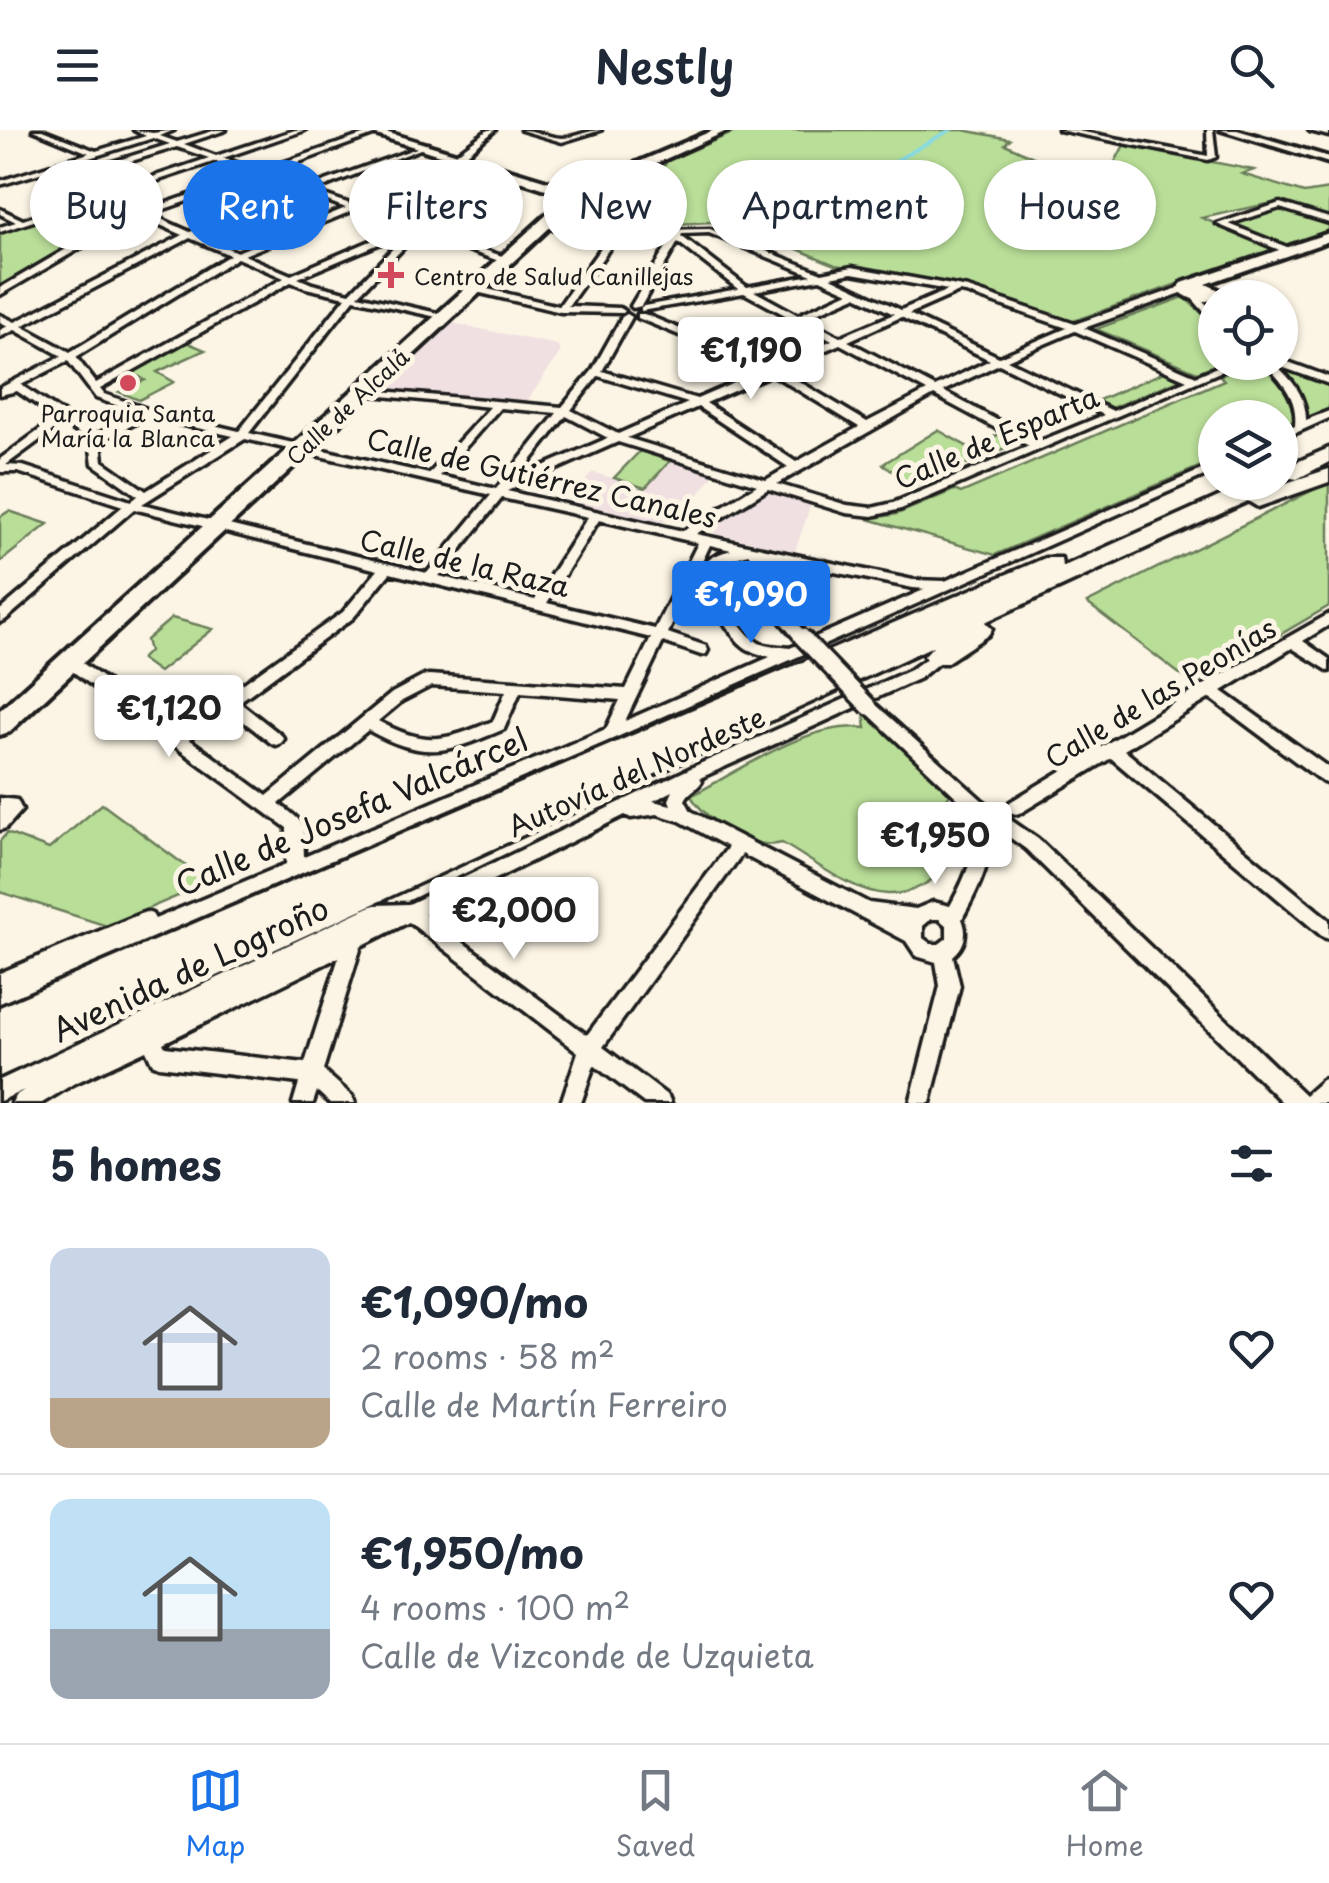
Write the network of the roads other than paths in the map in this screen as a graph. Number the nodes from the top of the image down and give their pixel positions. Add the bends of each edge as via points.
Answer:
1 (36, 130) edge
2 (139, 130) edge
3 (171, 130) edge
4 (222, 130) edge
5 (302, 130) edge
6 (490, 130) edge
7 (524, 130) edge
8 (598, 130) edge
9 (723, 130) edge
10 (1062, 130) edge
11 (1210, 130) edge
12 (1226, 130) edge
13 (1242, 130) edge
14 (1312, 130) edge
15 (377, 131) edge
16 (1329, 134) edge
17 (152, 136) junction
18 (177, 144) junction
19 (424, 146) junction
20 (82, 148) junction
21 (96, 153) junction
22 (216, 158) junction
23 (463, 158) junction
24 (1329, 158) edge
25 (73, 160) edge
26 (126, 160) edge
27 (222, 160) edge
28 (298, 160) edge
29 (459, 160) edge
30 (469, 160) edge
31 (657, 160) edge
32 (30, 173) edge
33 (163, 176) edge
34 (329, 181) edge
35 (543, 182) edge
36 (0, 183) edge
37 (349, 210) edge
38 (0, 212) edge
39 (30, 219) edge
40 (1329, 221) edge
41 (22, 222) junction
42 (543, 226) edge
43 (0, 230) edge
44 (687, 235) edge
45 (1329, 237) edge
46 (183, 239) edge
47 (687, 243) edge
48 (71, 250) edge
49 (224, 250) edge
50 (363, 250) edge
51 (394, 250) edge
52 (476, 250) edge
53 (604, 250) edge
54 (671, 250) edge
55 (1289, 252) junction
56 (236, 255) junction
57 (505, 260) junction
58 (822, 276) junction
59 (291, 278) junction
60 (1220, 280) edge
61 (475, 288) junction
62 (958, 289) junction
63 (746, 290) junction
64 (0, 292) edge
65 (857, 292) junction
66 (1198, 295) edge
67 (352, 296) junction
68 (561, 308) junction
69 (640, 310) junction
70 (624, 314) junction
71 (904, 314) junction
72 (443, 317) junction
73 (0, 318) edge
74 (798, 318) junction
75 (1074, 327) junction
76 (16, 328) junction
77 (0, 334) edge
78 (842, 342) junction
79 (70, 356) junction
80 (1001, 362) junction
81 (1298, 369) edge
82 (774, 371) junction
83 (596, 372) junction
84 (1196, 380) joint
85 (1284, 380) edge
86 (1329, 381) edge
87 (94, 388) junction
88 (363, 390) junction
89 (6, 391) edge
90 (936, 392) junction
91 (699, 403) junction
92 (498, 404) junction
93 (565, 410) junction
94 (146, 413) junction
95 (1329, 414) edge
96 (1114, 415) junction
97 (62, 420) junction
98 (866, 426) junction
99 (1300, 428) joint
100 (241, 436) junction
101 (1329, 436) edge
102 (619, 439) junction
103 (95, 440) junction
104 (1037, 446) junction
105 (302, 449) junction
106 (1298, 451) edge
107 (1329, 454) edge
108 (794, 466) junction
109 (2, 469) edge
110 (1298, 469) edge
111 (1198, 474) edge
112 (1329, 475) edge
113 (432, 478) junction
114 (766, 484) junction
115 (504, 490) junction
116 (145, 495) junction
117 (1198, 497) edge
118 (1231, 500) edge
119 (132, 504) junction
120 (596, 515) junction
121 (217, 525) junction
122 (684, 536) junction
123 (706, 540) junction
124 (749, 550) junction
125 (1116, 553) junction
126 (385, 570) junction
127 (430, 580) junction
128 (947, 585) junction
129 (539, 605) junction
130 (0, 617) edge
131 (1329, 619) edge
132 (660, 635) junction
133 (1292, 641) junction
134 (798, 643) junction
135 (701, 650) dead end
136 (938, 656) joint
137 (69, 661) junction
138 (1329, 666) edge
139 (516, 686) junction
140 (1209, 688) junction
141 (628, 695) junction
142 (229, 702) junction
143 (368, 723) junction
144 (0, 724) edge
145 (614, 727) junction
146 (276, 738) dead end
147 (178, 739) junction
148 (1113, 750) junction
149 (732, 758) junction
150 (1329, 777) edge
151 (0, 805) edge
152 (268, 805) junction
153 (977, 806) junction
154 (1016, 807) dead end
155 (686, 816) junction
156 (0, 823) edge
157 (1026, 838) junction
158 (984, 841) junction
159 (739, 845) junction
160 (539, 846) junction
161 (296, 861) junction
162 (408, 912) junction
163 (952, 920) junction
164 (914, 926) junction
165 (1329, 931) edge
166 (353, 942) junction
167 (943, 953) junction
168 (0, 982) edge
169 (0, 994) edge
170 (0, 1025) edge
171 (151, 1040) junction
172 (590, 1048) junction
173 (0, 1058) edge
174 (312, 1074) junction
175 (66, 1078) junction
176 (1329, 1086) edge
177 (0, 1091) edge
178 (11, 1103) edge
179 (22, 1103) edge
180 (303, 1103) edge
181 (346, 1103) edge
182 (571, 1103) edge
183 (661, 1103) edge
184 (920, 1103) edge
185 (1298, 1103) edge
186 (1311, 1103) edge

1 - 20 street
2 - 17 street
2 - 20 street
3 - 17 street
4 - 18 street
5 - 22 street
6 - 23 street
7 - 8 street via 562,140
9 - 31 main road, Calle de Alcalá
10 - 11 street via 1208,158
12 - 24 main road
13 - 24 main road
14 - 16 street
15 - 19 main road
15 - 28 street
17 - 18 street
17 - 21 street
18 - 22 street
18 - 26 street
19 - 23 main road
19 - 34 street
20 - 21 street
21 - 25 street
22 - 27 street
22 - 33 street
23 - 29 street
23 - 30 main road
23 - 35 main road
32 - 36 street
37 - 56 street
38 - 41 street
39 - 41 street
40 - 55 street via 1280,205 1221,224
41 - 43 street
42 - 57 main road, Calle de Alcalá
44 - 58 street via 710,231
45 - 55 main road
46 - 76 street
47 - 63 street
48 - 64 street
49 - 56 street
50 - 59 street
51 - 67 street
52 - 57 street
53 - 68 street
54 - 69 street
55 - 60 main road
56 - 59 street
56 - 79 street
57 - 61 main road, Calle de Alcalá
58 - 62 street via 852,270
58 - 63 street
58 - 65 street
59 - 67 street
59 - 87 street
61 - 68 street
61 - 72 main road, Calle de Alcalá
62 - 71 street
62 - 75 street
63 - 69 street
63 - 74 street
65 - 71 street
65 - 74 street
66 - 75 street via 1166,294
67 - 72 street
67 - 100 street
68 - 70 street
69 - 70 street
69 - 82 street
70 - 83 street
71 - 78 street
71 - 80 street
72 - 88 main road, Calle de Alcalá
73 - 76 street
74 - 78 street
75 - 80 street
75 - 84 street
76 - 77 street
76 - 79 street
78 - 82 street
78 - 90 street
79 - 87 street
79 - 89 street
80 - 90 street
80 - 96 street
81 - 86 street
82 - 91 street
82 - 98 street
83 - 91 street
83 - 93 street
84 - 96 street, Calle de Esparta
85 - 99 street via 1302,408
87 - 94 street, Calle de Gutiérrez Canales
88 - 92 street, Calle de Esparta
88 - 105 main road, Calle de Alcalá
89 - 97 street via 19,388
90 - 98 street
90 - 104 street
91 - 102 street
91 - 108 street
92 - 93 street, Calle de Esparta
92 - 113 street
93 - 102 street, Calle de Esparta
93 - 115 street
94 - 100 street, Calle de Gutiérrez Canales
94 - 103 street
95 - 99 street
96 - 104 street, Calle de Esparta
97 - 103 street
97 - 109 street via 26,442 28,448
98 - 108 street
100 - 105 street, Calle de Gutiérrez Canales
100 - 116 street
101 - 106 highway
102 - 114 street, Calle de Esparta
102 - 115 street
103 - 116 street via 97,462
104 - 114 street, Calle de Esparta via 884,511 846,510
105 - 113 street, Calle de Gutiérrez Canales
105 - 121 main road, Calle de Alcalá
107 - 110 highway
108 - 114 street
109 - 119 street, Calle de la Raza via 19,468
111 - 128 street, Calle de Josefa Valcárcel
112 - 125 highway
113 - 115 street, Calle de Gutiérrez Canales
114 - 122 street
115 - 120 street, Calle de Gutiérrez Canales
115 - 127 street
116 - 119 street
117 - 170 highway, Autovía del Nordeste
118 - 125 highway, Autovía del Nordeste
119 - 121 street, Calle de la Raza
119 - 130 street
120 - 122 street, Calle de Gutiérrez Canales
120 - 129 street
121 - 126 street, Calle de la Raza
121 - 137 main road, Calle de Alcalá
122 - 123 street, Calle de Gutiérrez Canales
123 - 124 street, Calle de Gutiérrez Canales
123 - 132 street
124 - 128 street, Calle de Gutiérrez Canales
124 - 134 street via 769,571 775,607
124 - 134 street via 716,560 709,579 748,645 773,654
125 - 136 highway
125 - 173 highway, Autovía del Nordeste
126 - 127 street, Calle de la Raza
126 - 142 street via 348,615
127 - 129 street, Calle de la Raza
128 - 134 street, Calle de Josefa Valcárcel
129 - 132 street, Calle de la Raza
131 - 133 street, Calle de las Peonías
132 - 135 street, Calle de la Raza
132 - 141 street
133 - 138 street
133 - 140 street, Calle de las Peonías
134 - 145 street, Calle de Josefa Valcárcel
134 - 153 street, bridge
136 - 149 street, Avenida de Logroño via 916,674
137 - 144 main road, Calle de Alcalá
137 - 147 street
139 - 141 street
139 - 143 street via 429,680 397,696
139 - 143 street via 499,726 439,749 398,740
140 - 148 street, Calle de las Peonías
140 - 150 street
141 - 145 street
142 - 146 street
142 - 147 street
143 - 152 street
145 - 161 street, Calle de Josefa Valcárcel
147 - 152 street
148 - 154 street, Calle de las Peonías
148 - 165 street
149 - 155 street via 683,788 677,800
149 - 160 street, Avenida de Logroño
151 - 156 street via 14,810
152 - 161 street via 294,824
153 - 157 street
153 - 158 street
155 - 159 street
155 - 160 street via 657,807 633,810
157 - 158 street via 1005,834
157 - 185 street
158 - 163 street
159 - 164 street via 854,907
159 - 172 street
160 - 162 street, Avenida de Logroño
161 - 168 street, Calle de Josefa Valcárcel
161 - 169 street, Calle de Josefa Valcárcel
162 - 166 street, Avenida de Logroño
162 - 172 street
162 - 177 street, Avenida de Logroño via 376,913
163 - 164 street via 926,911
163 - 167 street via 957,940
164 - 167 street via 920,945
166 - 171 street, Avenida de Logroño
166 - 174 street
167 - 184 street via 950,986
171 - 174 street via 159,1056
171 - 175 street, Avenida de Logroño
172 - 182 street
172 - 183 street
174 - 180 street
174 - 181 street
175 - 178 street
175 - 179 street, Avenida de Logroño
176 - 186 street

